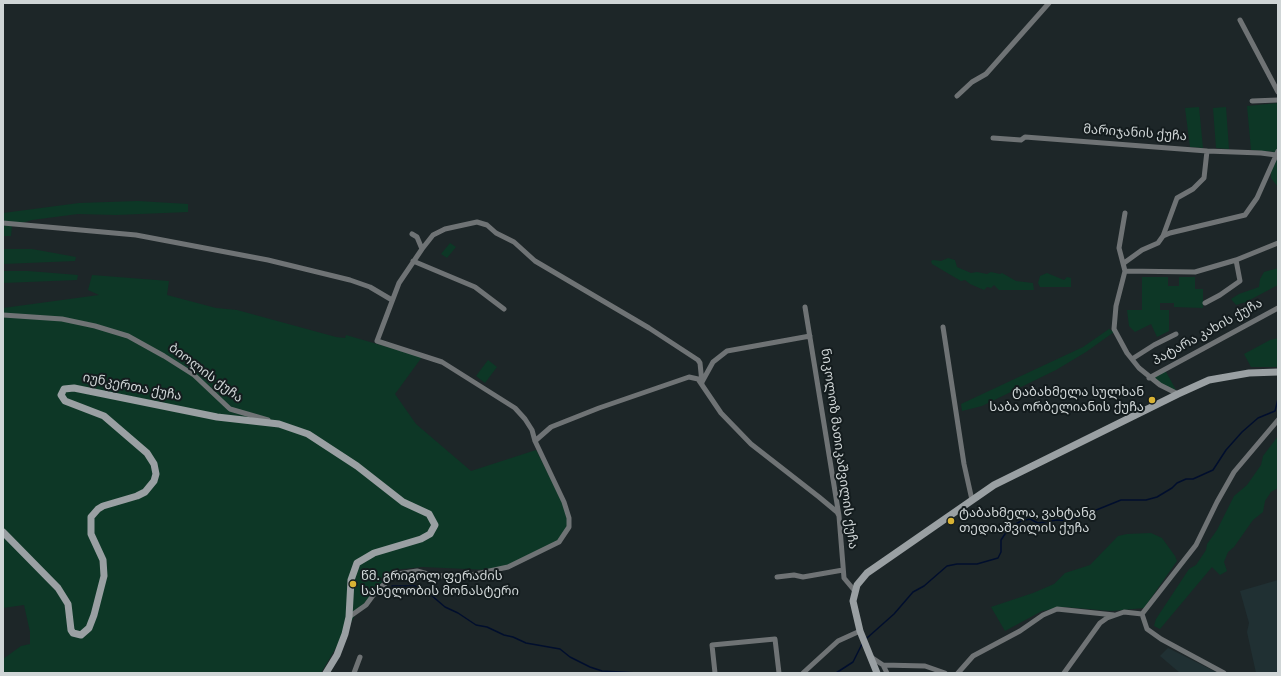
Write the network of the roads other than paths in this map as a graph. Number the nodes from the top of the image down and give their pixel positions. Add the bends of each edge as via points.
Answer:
1 (1049, 3) edge
2 (1240, 20) dead end
3 (1278, 92) edge
4 (957, 96) dead end
5 (1278, 100) edge
6 (1252, 101) dead end
7 (993, 138) dead end
8 (1207, 151) junction
9 (1277, 153) edge
10 (1125, 213) dead end
11 (3, 223) edge
12 (412, 234) dead end
13 (1163, 236) junction
14 (1278, 243) edge
15 (422, 249) junction
16 (1236, 260) junction
17 (413, 261) junction
18 (1124, 263) junction
19 (1125, 271) junction
20 (392, 300) junction
21 (1205, 303) dead end
22 (504, 308) dead end
23 (805, 308) dead end
24 (1278, 308) edge
25 (3, 315) edge
26 (943, 327) dead end
27 (1176, 334) dead end
28 (810, 336) junction
29 (1132, 359) junction
30 (1278, 372) edge
31 (1149, 378) junction
32 (702, 383) junction
33 (1178, 394) junction
34 (1278, 420) edge
35 (279, 424) junction
36 (534, 441) junction
37 (972, 500) junction
38 (839, 516) junction
39 (3, 532) edge
40 (843, 570) junction
41 (778, 577) dead end
42 (854, 590) junction
43 (1142, 614) junction
44 (1114, 616) junction
45 (349, 617) junction
46 (860, 631) junction
47 (869, 656) junction
48 (360, 657) dead end
49 (883, 665) junction
50 (326, 673) edge
51 (354, 673) edge
52 (715, 673) edge
53 (779, 673) edge
54 (803, 673) edge
55 (877, 673) edge
56 (887, 673) edge
57 (945, 673) edge
58 (958, 673) edge
59 (1064, 673) edge
60 (1224, 673) edge

1 - 4 street via 986,74 972,82
2 - 3 street
5 - 6 street
7 - 8 street, მარიჯანის ქუჩა via 1021,140 1025,137
8 - 9 street, მარიჯანის ქუჩა
8 - 13 street via 1204,178 1193,189 1177,198
9 - 13 street via 1257,198 1245,215
10 - 18 street via 1119,248
11 - 20 street via 136,234 268,260 350,280 370,287
12 - 15 street via 417,237
13 - 18 street via 1158,243 1142,250
14 - 16 street
15 - 17 street
15 - 32 street via 433,235 445,228 477,222 487,226 514,242 535,261 698,360
16 - 19 street via 1186,273
16 - 21 street via 1240,281
17 - 20 street via 399,282
17 - 22 street via 475,286
18 - 19 street
19 - 29 street via 1116,306 1114,329
20 - 36 street via 377,341 442,362 497,396 515,408 525,419
23 - 28 street, ნიკოლოზ მათიკაშვილის ქუჩა
24 - 31 street, პატარა კახის ქუჩა
25 - 35 street, ბიოლის ქუჩა via 62,319 128,336 194,375 230,410
26 - 37 street
27 - 29 street via 1154,344
28 - 32 street via 727,351 713,362
28 - 38 street, ნიკოლოზ მათიკაშვილის ქუჩა
29 - 31 street
30 - 33 main road via 1249,373 1209,380
31 - 33 street
32 - 36 street via 698,378 689,377 648,390 551,427
32 - 38 street via 721,413 751,444 819,497
33 - 37 main road via 994,485
34 - 43 street via 1234,472 1196,545
35 - 39 main road, იუნკერთა ქუჩა via 217,417 74,388 62,391 64,400 99,413 119,428 147,453 154,464 156,474 146,492 98,508 91,517 91,534 103,560 104,576 89,628 80,635 71,630 68,604 58,588
35 - 45 main road, იუნკერთა ქუჩა via 308,434 323,443 403,502 429,514 436,525 430,534 421,539 374,553 357,563 351,580
36 - 45 street via 564,502 569,518 569,527 559,542 508,567 491,572 435,576 417,571 397,574 377,590 366,605
37 - 42 main road via 866,573
38 - 40 street, ნიკოლოზ მათიკაშვილის ქუჩა
40 - 41 street via 803,577
40 - 42 street, ნიკოლოზ მათიკაშვილის ქუჩა via 844,578
42 - 46 main road via 853,601
43 - 44 street via 1124,612
43 - 60 street via 1147,629 1161,640
44 - 58 street via 1057,609 973,656
44 - 59 street via 1100,623
45 - 50 main road, იუნკერთა ქუჩა via 342,645
46 - 47 main road
46 - 54 street via 838,641
47 - 49 street
47 - 55 main road
48 - 51 street
49 - 56 street
49 - 57 street via 925,666
52 - 53 street via 712,646 775,638

